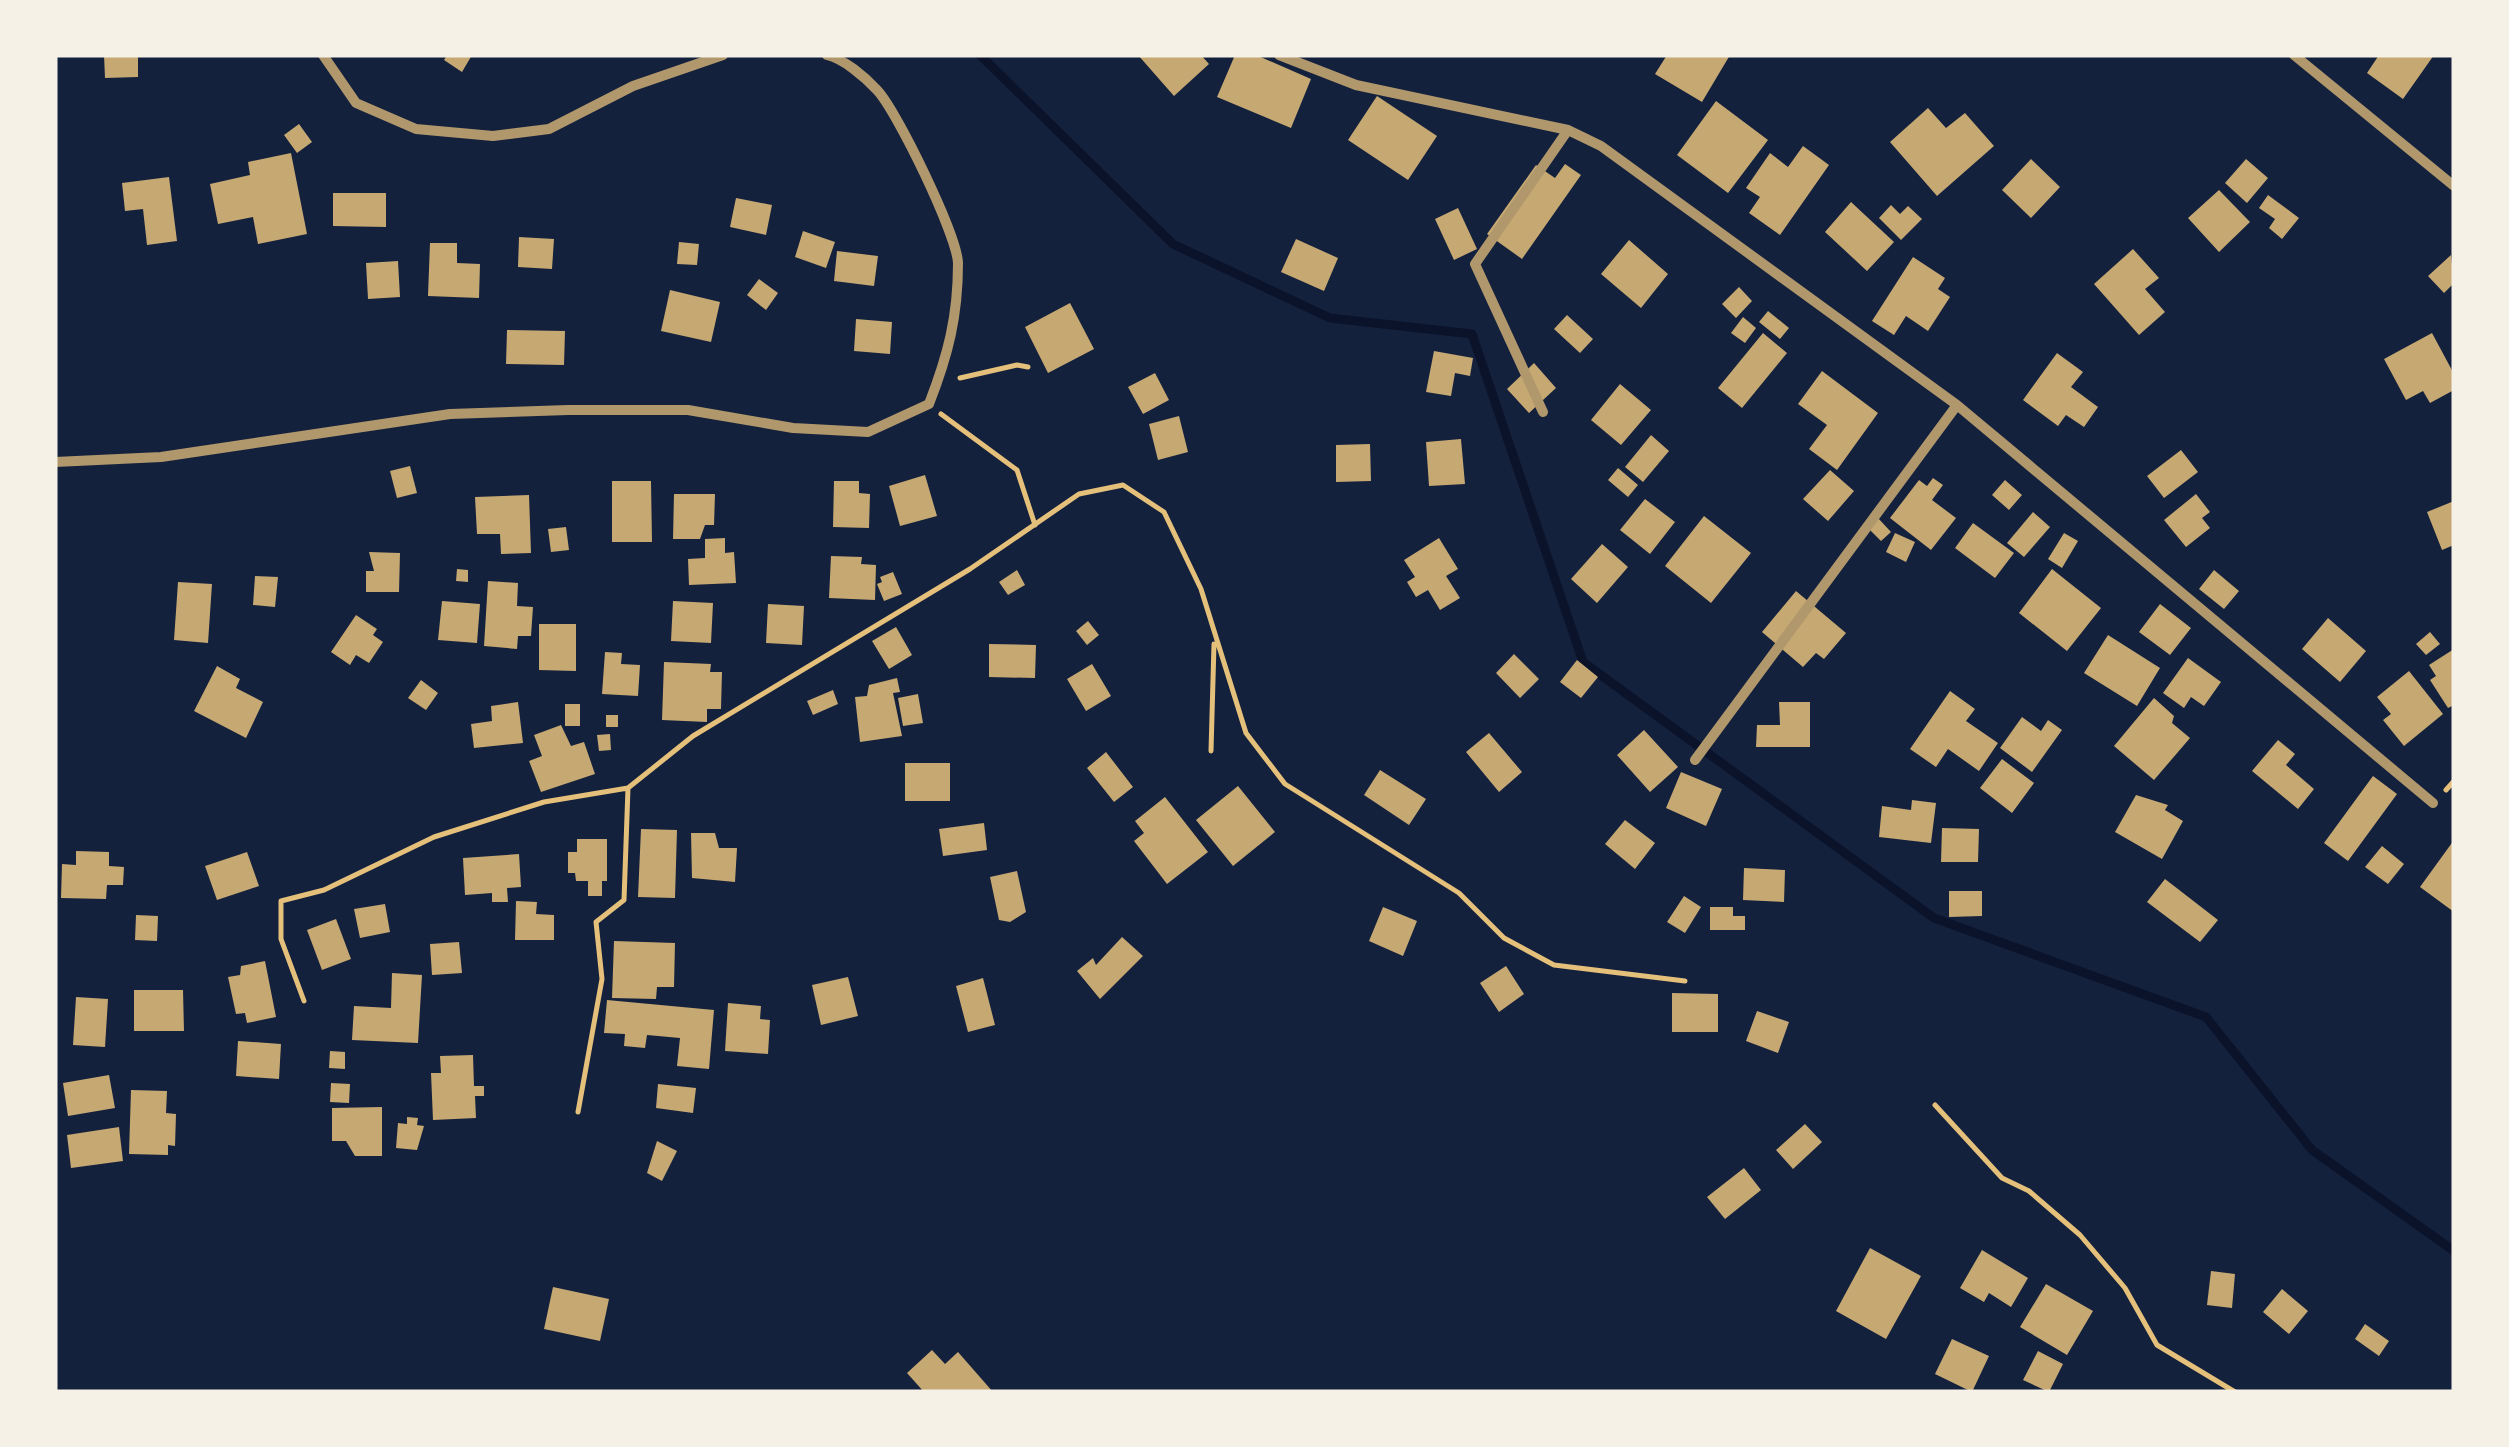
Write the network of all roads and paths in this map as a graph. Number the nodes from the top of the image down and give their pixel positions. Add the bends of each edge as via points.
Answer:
1 (323, 55) edge
2 (722, 55) edge
3 (827, 55) edge
4 (1279, 55) edge
5 (2294, 55) edge
6 (1568, 130) junction
7 (2454, 186) edge
8 (1028, 367) dead end
9 (938, 382) junction
10 (929, 404) junction
11 (1956, 405) junction
12 (1543, 412) dead end
13 (55, 462) edge
14 (1035, 525) junction
15 (1214, 636) junction
16 (1211, 751) dead end
17 (1695, 760) dead end
18 (628, 788) junction
19 (2433, 803) dead end
20 (1685, 982) dead end
21 (304, 1000) dead end
22 (1934, 1106) dead end
23 (578, 1112) dead end
24 (2235, 1392) edge

1 - 2 street via 356,104 416,129 493,136 549,128 633,86
3 - 9 street via 878,91 918,160 958,258 953,342
4 - 6 street via 1356,84
5 - 7 street
6 - 11 street via 1616,156
6 - 12 street via 1475,264
8 - 9 path
9 - 10 street
10 - 13 street via 868,432 794,428 688,410 450,414 161,458
10 - 14 path via 1017,470
11 - 17 street
11 - 19 street
14 - 15 path via 1079,494 1122,485 1164,512 1201,589
14 - 18 path via 694,736
15 - 16 path
15 - 20 path via 1246,733 1285,784 1458,893 1504,938 1554,965
18 - 21 path via 544,802 434,836 324,890 281,901 281,939
18 - 23 path via 624,900 596,922 602,979
22 - 24 path via 2002,1178 2029,1191 2080,1235 2125,1288 2157,1345

